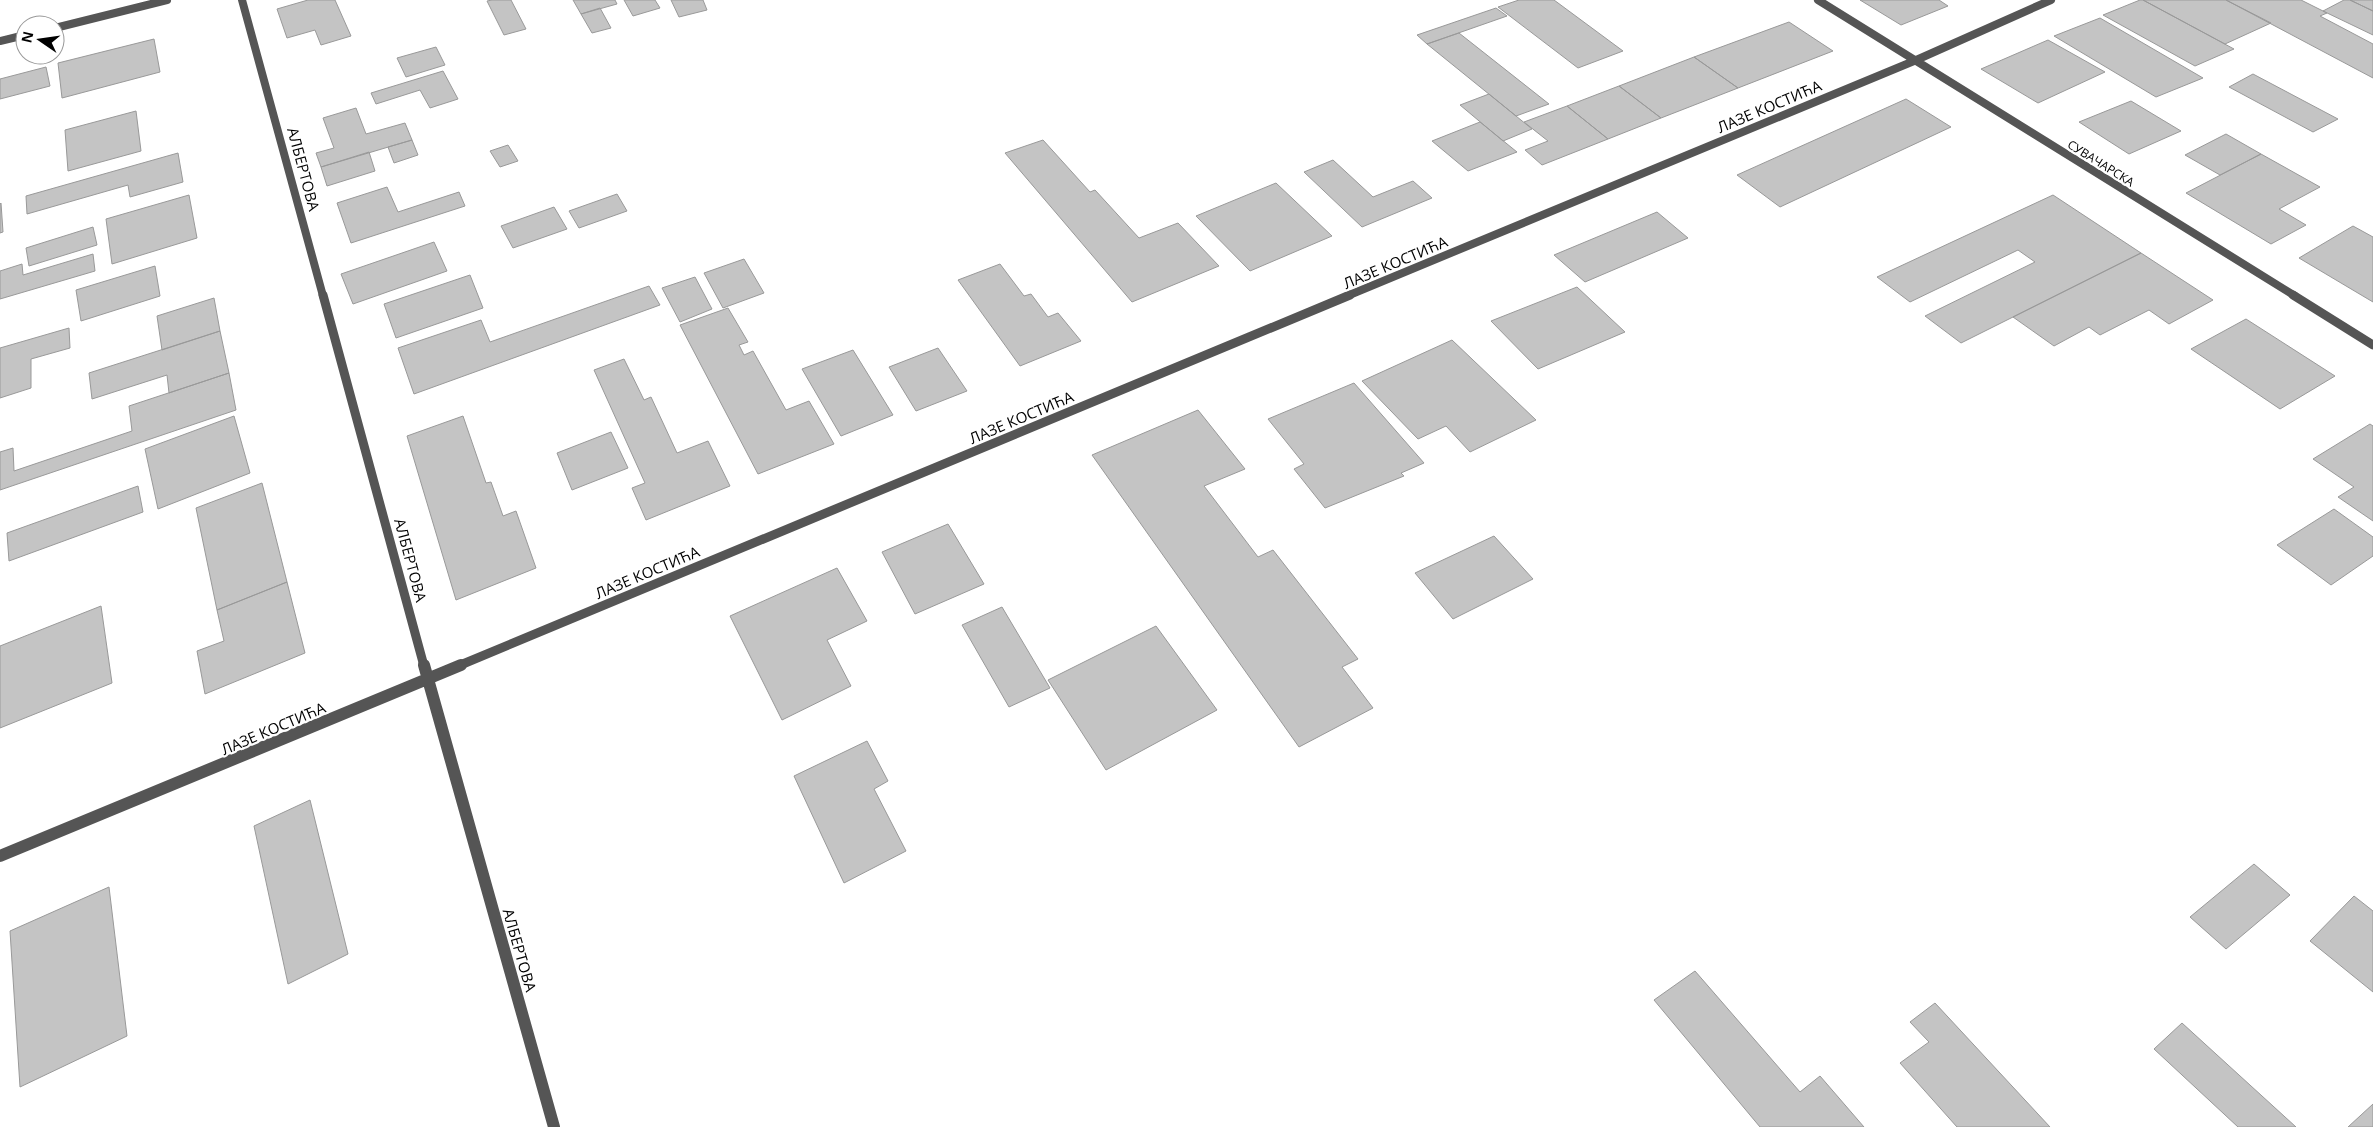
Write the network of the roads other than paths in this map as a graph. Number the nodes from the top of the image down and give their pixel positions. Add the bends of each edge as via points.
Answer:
1 (167, 0) edge
2 (242, 0) edge
3 (1818, 0) edge
4 (2051, 0) edge
5 (65, 26) edge
6 (15, 37) edge
7 (0, 41) edge
8 (1914, 61) junction
9 (2373, 345) edge
10 (428, 679) junction
11 (0, 856) edge
12 (554, 1127) edge

1 - 5 street
2 - 10 street, АЛБЕРТОВА
3 - 8 street, СУВАЧАРСКА
4 - 8 street, ЛАЗЕ КОСТИЋА
6 - 7 street
8 - 9 street, СУВАЧАРСКА
8 - 10 street, ЛАЗЕ КОСТИЋА
10 - 11 street, ЛАЗЕ КОСТИЋА
10 - 12 street, АЛБЕРТОВА

